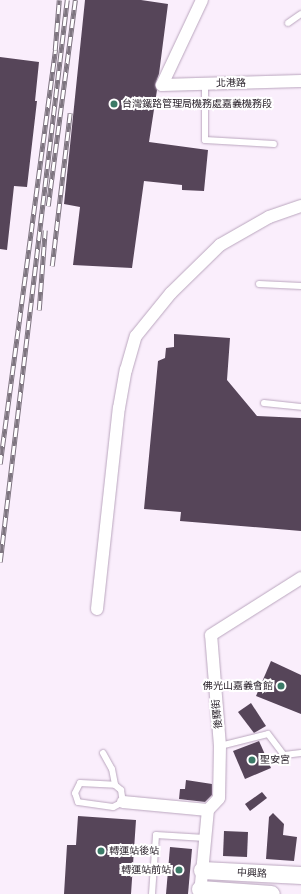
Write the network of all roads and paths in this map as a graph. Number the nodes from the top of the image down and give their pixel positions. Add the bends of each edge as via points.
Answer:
1 (202, 0) edge
2 (301, 14) edge
3 (288, 23) dead end
4 (301, 82) edge
5 (205, 84) junction
6 (274, 144) dead end
7 (301, 206) edge
8 (259, 284) dead end
9 (301, 286) edge
10 (264, 403) dead end
11 (301, 407) edge
12 (301, 578) edge
13 (97, 609) dead end
14 (220, 746) junction
15 (301, 752) edge
16 (103, 753) dead end
17 (115, 785) junction
18 (123, 802) junction
19 (208, 810) junction
20 (205, 838) junction
21 (202, 870) junction
22 (301, 875) edge
23 (200, 892) edge
24 (152, 894) edge
25 (271, 894) edge

1 - 5 street, 北港路 via 162,85
2 - 3 lane
4 - 5 street, 北港路
5 - 6 lane via 205,140
7 - 13 street via 269,217 220,245 171,293 136,336 119,408
8 - 9 lane
10 - 11 lane
12 - 14 street, 後驛街 via 211,635
14 - 15 lane via 268,734 284,755
14 - 19 street, 後驛街 via 219,798
16 - 17 lane via 112,769
17 - 18 lane via 121,790
17 - 18 lane via 80,783 76,788 75,798 78,802 101,806 113,807
18 - 19 street
19 - 20 street, 後驛街
20 - 21 street, 後驛街
20 - 24 lane via 156,835
21 - 22 street, 中興路
21 - 23 street, 後驛街
23 - 25 street, 中興路

